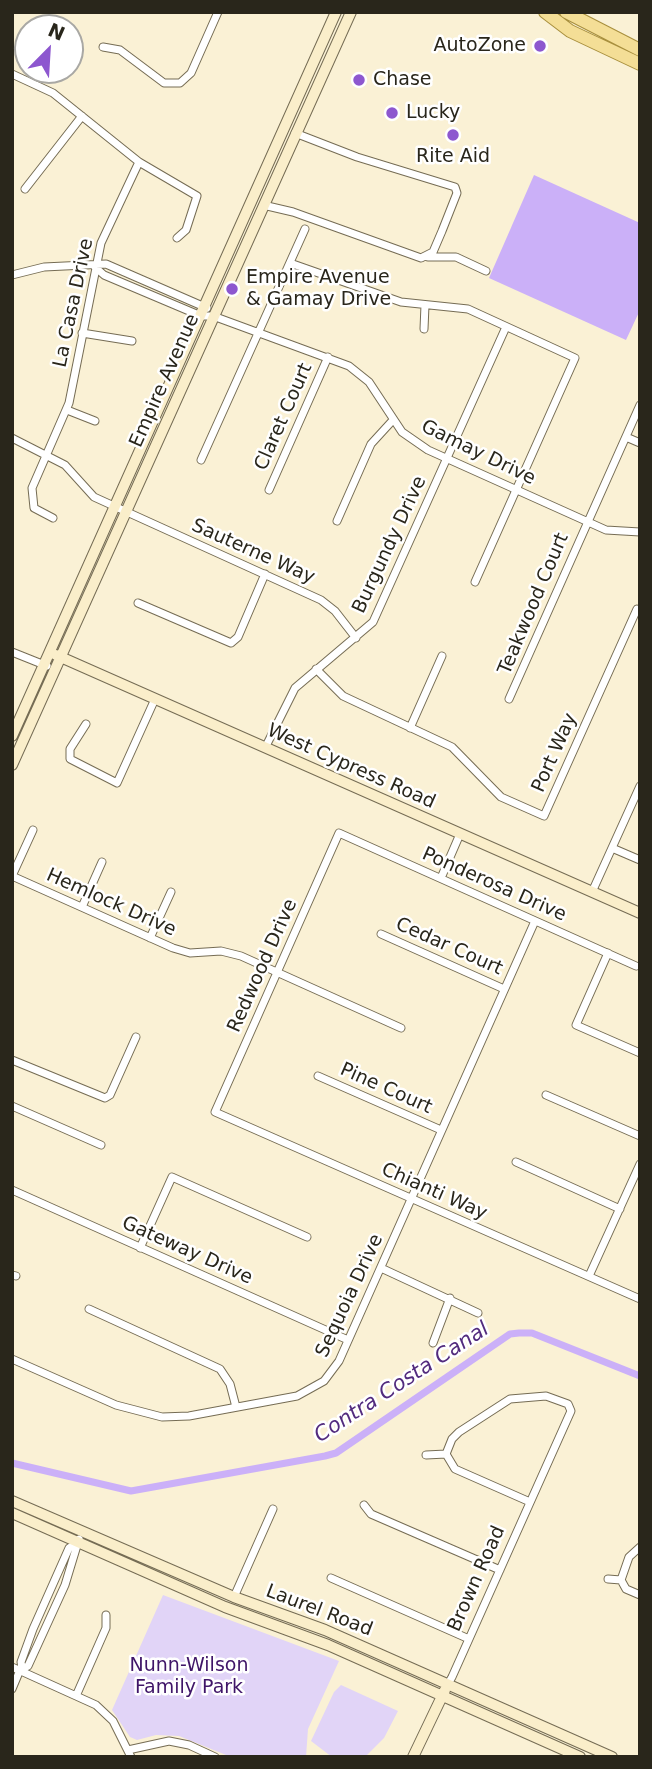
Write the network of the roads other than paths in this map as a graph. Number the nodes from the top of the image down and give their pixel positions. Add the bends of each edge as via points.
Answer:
1 (218, 12) edge
2 (336, 12) edge
3 (351, 12) edge
4 (545, 12) edge
5 (566, 12) edge
6 (103, 47) dead end
7 (640, 50) edge
8 (640, 64) edge
9 (12, 74) edge
10 (82, 116) junction
11 (295, 134) junction
12 (139, 162) junction
13 (270, 162) junction
14 (25, 189) dead end
15 (264, 202) junction
16 (305, 229) dead end
17 (177, 239) dead end
18 (428, 257) junction
19 (290, 263) junction
20 (95, 267) junction
21 (486, 271) dead end
22 (12, 275) edge
23 (425, 305) junction
24 (203, 311) junction
25 (213, 316) junction
26 (506, 327) junction
27 (424, 329) dead end
28 (82, 333) junction
29 (258, 333) junction
30 (132, 341) dead end
31 (328, 358) junction
32 (640, 405) edge
33 (67, 410) junction
34 (393, 420) junction
35 (95, 421) dead end
36 (626, 437) junction
37 (12, 438) edge
38 (640, 443) edge
39 (47, 454) junction
40 (447, 459) junction
41 (201, 460) dead end
42 (269, 490) dead end
43 (516, 490) junction
44 (120, 509) junction
45 (53, 518) dead end
46 (337, 521) dead end
47 (587, 521) junction
48 (640, 532) edge
49 (265, 574) junction
50 (475, 582) dead end
51 (138, 603) dead end
52 (640, 610) edge
53 (356, 638) junction
54 (12, 652) edge
55 (50, 652) junction
56 (442, 656) dead end
57 (61, 657) junction
58 (50, 667) junction
59 (316, 670) junction
60 (155, 699) junction
61 (509, 699) dead end
62 (86, 724) dead end
63 (410, 728) junction
64 (12, 736) edge
65 (265, 748) junction
66 (13, 764) edge
67 (640, 786) edge
68 (33, 830) dead end
69 (340, 833) joint
70 (460, 834) junction
71 (612, 848) junction
72 (640, 860) edge
73 (102, 862) dead end
74 (12, 876) edge
75 (441, 878) junction
76 (171, 892) dead end
77 (592, 892) junction
78 (82, 907) junction
79 (640, 913) edge
80 (535, 921) junction
81 (381, 934) dead end
82 (150, 938) junction
83 (608, 953) junction
84 (636, 965) dead end
85 (277, 972) junction
86 (504, 989) junction
87 (401, 1028) dead end
88 (136, 1037) dead end
89 (640, 1053) edge
90 (12, 1060) edge
91 (318, 1076) dead end
92 (547, 1095) dead end
93 (12, 1106) edge
94 (215, 1112) joint
95 (442, 1130) junction
96 (640, 1136) edge
97 (101, 1146) dead end
98 (516, 1163) dead end
99 (640, 1164) edge
100 (12, 1190) edge
101 (411, 1199) junction
102 (620, 1209) junction
103 (307, 1237) dead end
104 (140, 1248) junction
105 (381, 1268) junction
106 (589, 1276) junction
107 (450, 1298) junction
108 (640, 1299) edge
109 (89, 1309) dead end
110 (478, 1313) dead end
111 (348, 1340) junction
112 (433, 1343) dead end
113 (12, 1359) edge
114 (236, 1407) junction
115 (446, 1454) junction
116 (426, 1455) dead end
117 (12, 1501) edge
118 (530, 1502) junction
119 (364, 1505) dead end
120 (273, 1509) dead end
121 (12, 1513) edge
122 (83, 1531) junction
123 (77, 1542) junction
124 (640, 1547) edge
125 (500, 1570) junction
126 (331, 1578) dead end
127 (608, 1579) dead end
128 (621, 1580) junction
129 (640, 1595) edge
130 (234, 1597) junction
131 (106, 1615) dead end
132 (469, 1639) junction
133 (18, 1668) edge
134 (448, 1684) junction
135 (12, 1689) edge
136 (442, 1695) junction
137 (76, 1696) junction
138 (583, 1744) junction
139 (129, 1753) edge
140 (578, 1756) edge
141 (215, 1757) edge
142 (413, 1757) edge
143 (612, 1757) edge

1 - 6 street via 191,73 180,83 164,83 120,50
2 - 13 main road, Empire Avenue
3 - 11 main road, Empire Avenue
4 - 8 main road via 570,31
5 - 7 main road
9 - 10 street via 53,93
10 - 12 street
10 - 14 street
11 - 15 main road, Empire Avenue
11 - 18 street via 455,187 450,213
12 - 17 street via 197,196 186,230
12 - 20 street, La Casa Drive via 101,243
13 - 15 main road via 258,198
13 - 24 main road, Empire Avenue
15 - 18 street via 413,257
15 - 25 main road, Empire Avenue
16 - 19 street
18 - 21 street via 456,257
19 - 23 street via 401,302
19 - 29 street
20 - 22 street via 63,264
20 - 24 street via 106,264 123,270
20 - 28 street, La Casa Drive
23 - 26 street via 468,309
23 - 27 street
24 - 25 street
24 - 44 main road, Empire Avenue
25 - 29 street, Gamay Drive
25 - 44 main road, Empire Avenue
26 - 40 street, Burgundy Drive
26 - 43 street via 575,358
28 - 30 street
28 - 33 street, La Casa Drive
29 - 31 street, Gamay Drive
29 - 41 street
31 - 34 street, Gamay Drive via 349,366 369,382
31 - 42 street, Claret Court
32 - 36 street, Teakwood Court
33 - 35 street
33 - 39 street, La Casa Drive
34 - 40 street, Gamay Drive via 413,441
34 - 46 street via 371,444
36 - 38 street
36 - 47 street, Teakwood Court
37 - 39 street, Sauterne Way
39 - 44 street, Sauterne Way via 65,465 85,491
39 - 45 street, La Casa Drive via 30,495 34,508
40 - 43 street, Gamay Drive
40 - 53 street, Burgundy Drive via 379,613
43 - 47 street, Gamay Drive
43 - 50 street
44 - 49 street, Sauterne Way
44 - 55 main road, Empire Avenue
44 - 57 main road, Empire Avenue
47 - 48 street, Gamay Drive via 618,532
47 - 61 street, Teakwood Court
49 - 51 street via 238,637 231,643
49 - 53 street, Sauterne Way via 321,600
52 - 63 street, Port Way via 544,816 501,797 452,747
53 - 59 street, Burgundy Drive
54 - 58 street
55 - 57 main road, West Cypress Road
55 - 58 main road, Empire Avenue
56 - 63 street
57 - 58 main road, Empire Avenue
57 - 60 main road, West Cypress Road
58 - 64 main road, Empire Avenue
58 - 66 main road, Empire Avenue
59 - 63 street, Port Way via 343,696
59 - 65 street, Burgundy Drive via 291,694
60 - 62 street via 117,783 70,759 70,749
60 - 65 main road, West Cypress Road
65 - 70 main road, West Cypress Road
67 - 71 street
68 - 74 street
69 - 75 street, Ponderosa Drive
69 - 85 street, Redwood Drive
70 - 75 street
70 - 77 main road, West Cypress Road
71 - 72 street
71 - 77 street
73 - 78 street
74 - 78 street, Hemlock Drive
75 - 80 street, Ponderosa Drive
76 - 82 street
77 - 79 main road, West Cypress Road
78 - 82 street, Hemlock Drive
80 - 83 street, Ponderosa Drive
80 - 86 street, Sequoia Drive
81 - 86 street, Cedar Court
82 - 85 street, Hemlock Drive via 190,953 231,953
83 - 84 street, Ponderosa Drive
83 - 89 street via 576,1025
85 - 87 street, Hemlock Drive
85 - 94 street, Redwood Drive
86 - 95 street, Sequoia Drive
88 - 90 street via 105,1098
91 - 95 street, Pine Court
92 - 96 street
93 - 97 street
94 - 101 street, Chianti Way
95 - 101 street, Sequoia Drive
98 - 102 street
99 - 102 street
100 - 104 street, Gateway Drive
101 - 105 street, Sequoia Drive
101 - 106 street, Chianti Way
102 - 106 street
103 - 104 street via 172,1177
104 - 111 street, Gateway Drive
105 - 107 street
105 - 111 street, Sequoia Drive
106 - 108 street, Chianti Way
107 - 110 street
107 - 112 street
109 - 114 street via 220,1369
111 - 114 street, Sequoia Drive via 335,1368 311,1390
113 - 114 street, Sequoia Drive via 148,1415 189,1416
115 - 116 street
115 - 118 street via 455,1469
115 - 118 street, Brown Road via 459,1432 520,1396 546,1396 563,1402 572,1408 570,1415
117 - 122 main road, Laurel Road
118 - 125 street, Brown Road
119 - 125 street via 370,1514
120 - 130 street
121 - 123 main road, Laurel Road
122 - 123 street
122 - 130 main road, Laurel Road
123 - 133 street via 69,1548
123 - 136 main road, Laurel Road
124 - 128 street via 629,1557
125 - 132 street, Brown Road
126 - 132 street
127 - 128 street
128 - 129 street via 626,1589
130 - 134 main road, Laurel Road via 325,1630
131 - 137 street via 106,1628
132 - 134 street, Brown Road
133 - 135 street
133 - 137 street
134 - 136 main road, Brown Road
134 - 138 main road, Laurel Road
136 - 140 main road, Laurel Road
136 - 142 main road, Brown Road
137 - 139 street via 105,1712
138 - 140 street
138 - 143 main road, Laurel Road
139 - 141 street via 169,1741

